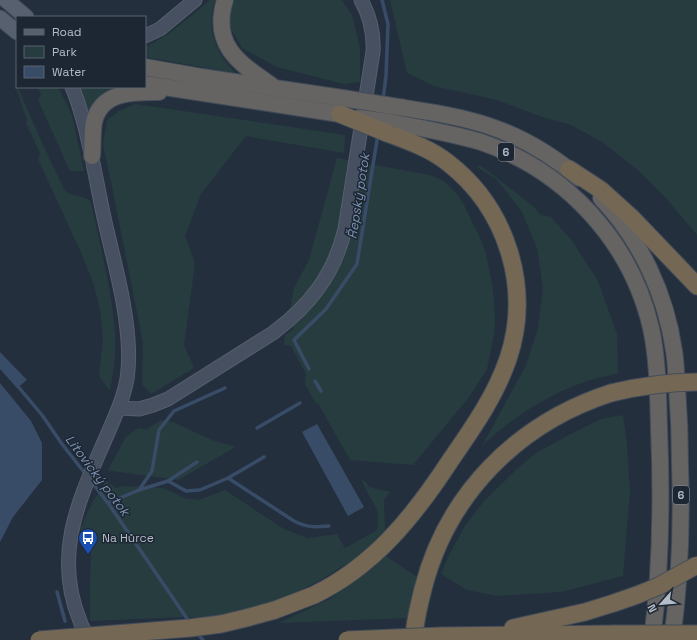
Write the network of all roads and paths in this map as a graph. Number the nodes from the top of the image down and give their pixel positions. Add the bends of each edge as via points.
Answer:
1 (6, 0) edge
2 (195, 0) edge
3 (225, 0) edge
4 (361, 0) edge
5 (25, 16) edge
6 (0, 18) edge
7 (16, 31) edge
8 (146, 36) edge
9 (146, 66) edge
10 (146, 84) edge
11 (72, 88) edge
12 (274, 88) junction
13 (190, 91) junction
14 (340, 114) joint
15 (388, 128) junction
16 (92, 156) junction
17 (569, 169) junction
18 (697, 286) edge
19 (697, 382) edge
20 (119, 408) junction
21 (697, 565) edge
22 (697, 634) edge
23 (478, 636) junction
24 (39, 640) edge
25 (90, 640) edge
26 (347, 640) edge
27 (414, 640) edge
28 (652, 640) edge
29 (672, 640) edge

1 - 5 main road
2 - 8 main road via 160,29
3 - 12 highway via 222,26 228,47 244,66
4 - 20 main road via 368,13 372,30 373,52 342,243 326,277 304,306 285,324 178,394 158,404 139,409
6 - 7 main road
9 - 12 highway, 6
10 - 13 highway
11 - 16 main road via 79,103
12 - 17 highway, 6, bridge via 444,115 486,125 530,144
13 - 14 highway
13 - 16 highway via 126,93 110,99 95,117
14 - 15 highway, bridge
15 - 24 highway, bridge via 434,153 470,183 498,221 514,266 517,313 512,344 502,374 488,403 436,482 417,509 380,550 328,589 291,604 221,624
15 - 28 highway, 6 via 451,134 482,142 538,169 563,187 596,219 631,271 642,299 655,352 660,530
16 - 20 main road via 127,325 128,367 125,390
17 - 18 highway via 586,179 632,218
17 - 29 highway, 6 via 605,202 634,240 655,282 670,327 675,359 681,485 677,597
19 - 27 highway, bridge via 654,384 593,399 536,429 505,453 478,481 451,519 437,547 422,593
20 - 25 main road via 78,505 68,552 68,570 74,604
21 - 23 highway, bridge via 637,596 585,612
22 - 23 highway, bridge
23 - 26 highway, bridge

